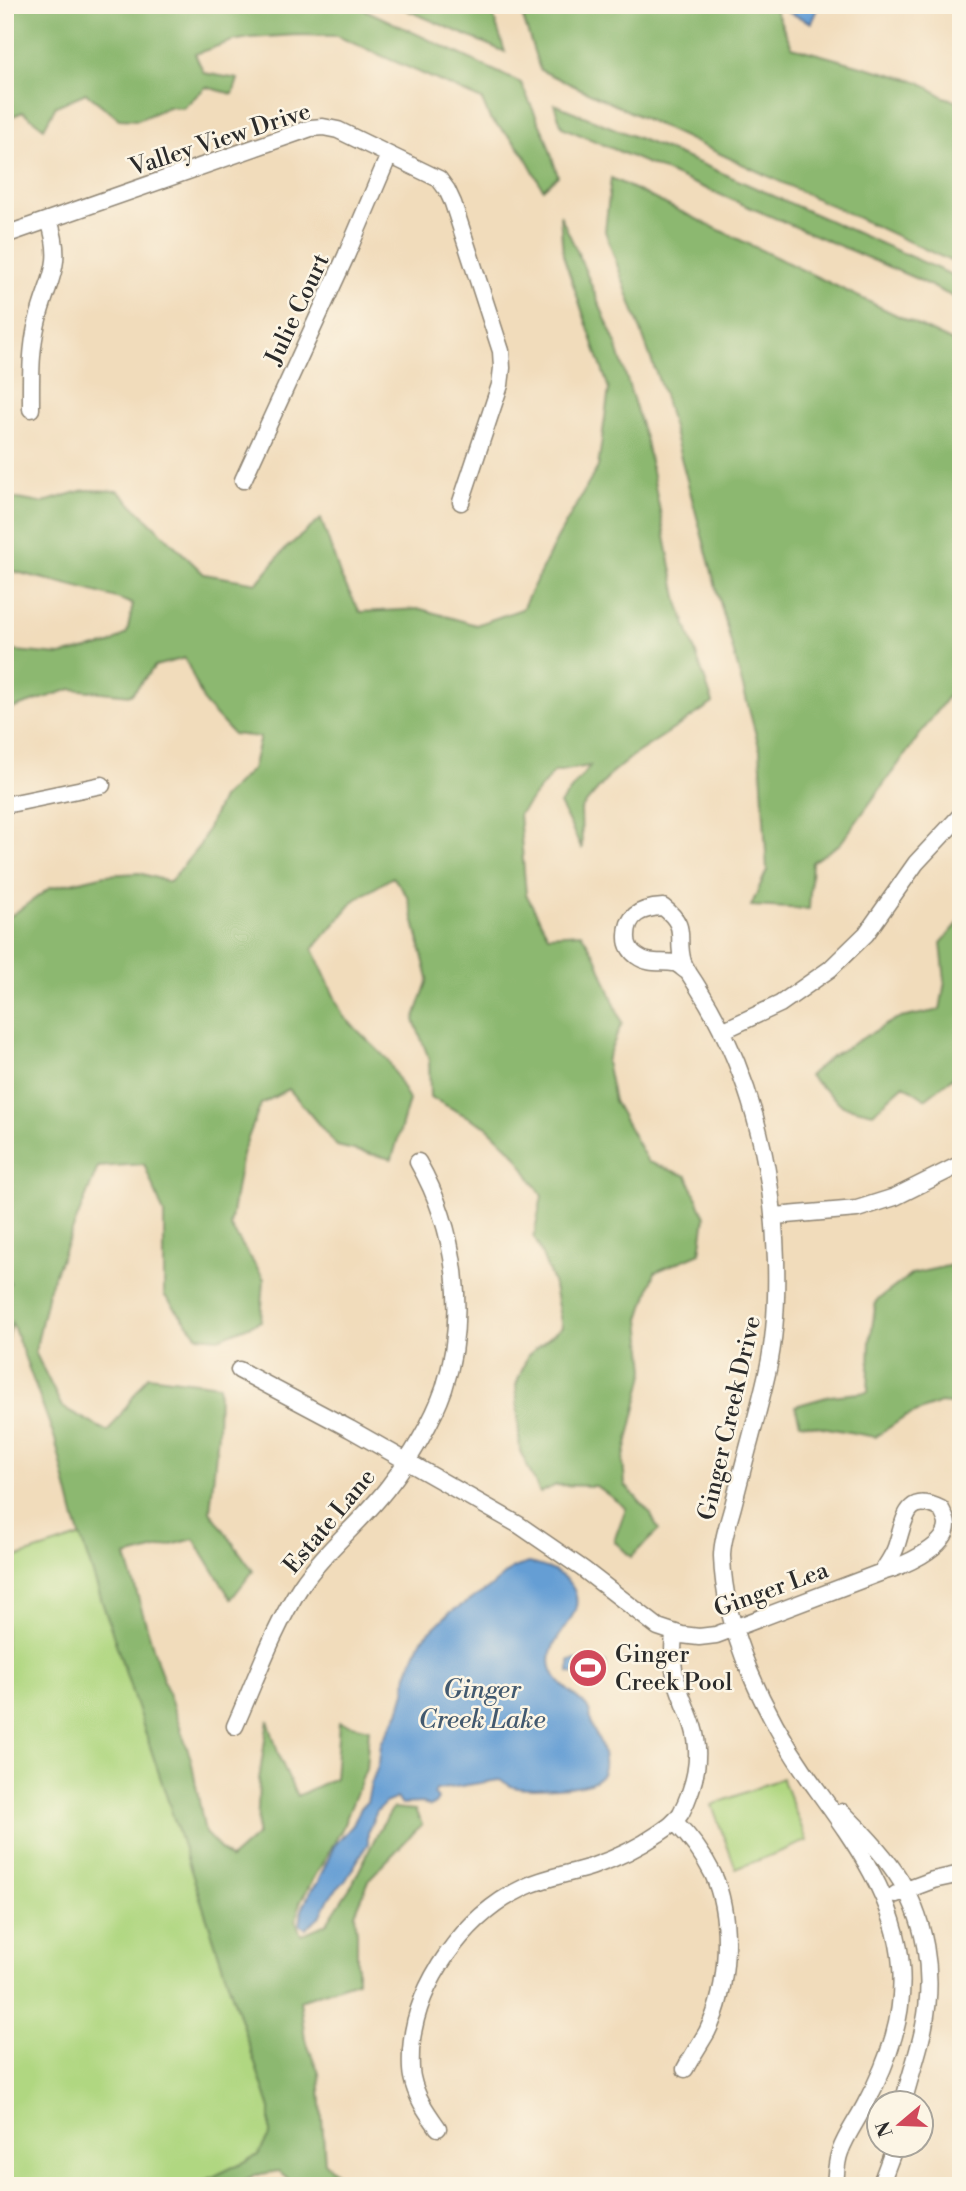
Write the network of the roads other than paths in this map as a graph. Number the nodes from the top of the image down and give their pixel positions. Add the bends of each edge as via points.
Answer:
1 (389, 155) junction
2 (49, 219) junction
3 (5, 235) edge
4 (31, 409) dead end
5 (243, 480) dead end
6 (460, 502) dead end
7 (102, 785) dead end
8 (5, 805) edge
9 (961, 814) edge
10 (688, 972) junction
11 (722, 1031) junction
12 (418, 1162) dead end
13 (961, 1164) edge
14 (775, 1216) junction
15 (239, 1370) dead end
16 (407, 1461) junction
17 (882, 1572) junction
18 (734, 1629) junction
19 (674, 1633) junction
20 (235, 1726) dead end
21 (815, 1786) junction
22 (675, 1822) junction
23 (961, 1874) edge
24 (906, 1890) junction
25 (884, 1899) junction
26 (684, 2068) dead end
27 (878, 2090) edge
28 (908, 2090) edge
29 (864, 2118) edge
30 (438, 2128) dead end
31 (891, 2160) edge
32 (838, 2184) edge
33 (880, 2186) edge

1 - 2 street, Valley View Drive via 338,130 312,128
1 - 5 street, Julie Court
1 - 6 street, Valley View Drive via 439,179 447,190 501,351 500,385
2 - 3 street, Valley View Drive
2 - 4 street via 56,261 32,351
7 - 8 street
9 - 11 street via 916,863 866,934 831,969 780,1004
10 - 10 street, Ginger Creek Drive via 682,960 681,928 673,915 663,907 635,914 627,926 627,944 634,955 648,962 676,963
10 - 11 street, Ginger Creek Drive
11 - 14 street, Ginger Creek Drive via 756,1121
12 - 16 street, Estate Lane via 433,1187 449,1247 455,1332 443,1390
13 - 14 street via 895,1197 857,1209
14 - 18 street, Ginger Creek Drive via 778,1303 769,1365 722,1550 724,1592
15 - 16 street
16 - 19 street via 540,1538 650,1623
16 - 20 street, Estate Lane via 302,1586 279,1625
17 - 17 street, Ginger Lea via 912,1507 930,1503 941,1509 947,1524 944,1534 924,1554
17 - 18 street, Ginger Lea
18 - 19 street, Ginger Lea via 699,1637
18 - 21 street, Ginger Creek Drive via 773,1718
19 - 22 street via 674,1671 693,1725 697,1763 689,1796
21 - 24 street, Ginger Creek Drive via 863,1833
21 - 25 street, Ginger Creek Drive
22 - 26 street via 690,1837 714,1877 725,1935 723,1982 716,2008 708,2031
22 - 30 street via 621,1855 522,1888 479,1918 439,1965 417,2014 410,2062 419,2101
23 - 24 street
24 - 25 street
24 - 28 street, Ginger Creek Drive via 922,1931 929,1984 924,2029
25 - 27 street, Ginger Creek Drive via 898,1940 902,1989 900,2014
29 - 32 street, Ginger Creek Drive via 840,2152
31 - 33 street

